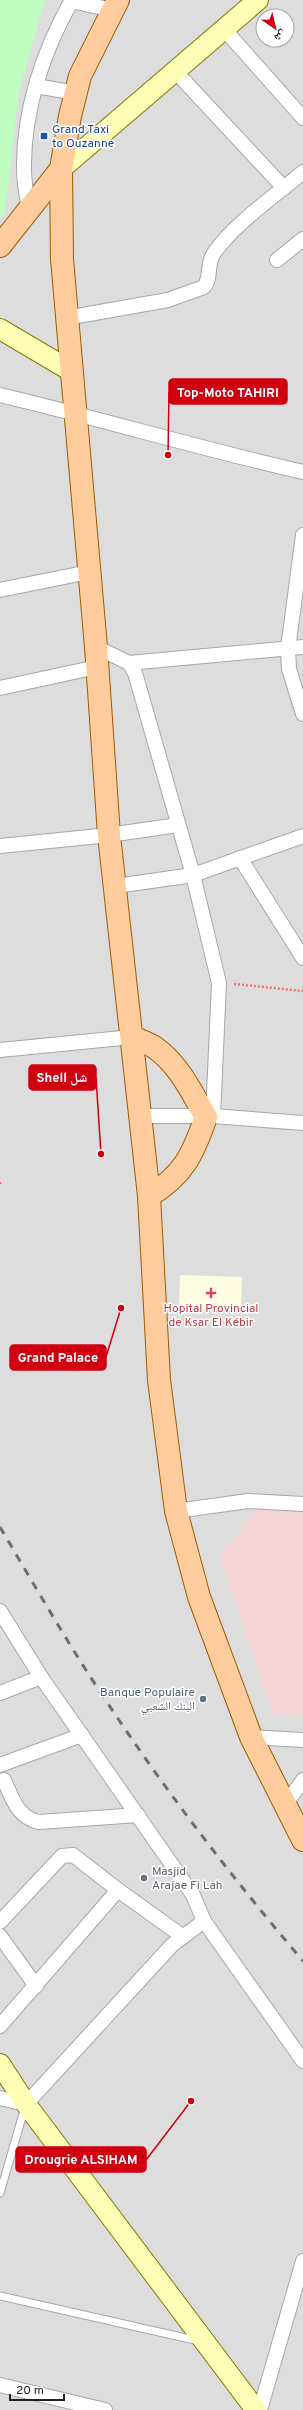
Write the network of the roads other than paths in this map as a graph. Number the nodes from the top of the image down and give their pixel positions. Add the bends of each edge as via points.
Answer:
1 (71, 0) edge
2 (258, 0) edge
3 (115, 5) edge
4 (224, 29) junction
5 (175, 71) junction
6 (36, 86) junction
7 (76, 93) junction
8 (303, 118) edge
9 (61, 169) junction
10 (303, 172) edge
11 (284, 188) junction
12 (29, 210) junction
13 (303, 239) edge
14 (0, 246) edge
15 (277, 260) dead end
16 (66, 318) junction
17 (0, 329) edge
18 (71, 371) junction
19 (0, 396) edge
20 (76, 413) junction
21 (303, 472) edge
22 (303, 535) edge
23 (89, 572) junction
24 (0, 590) edge
25 (303, 647) edge
26 (288, 649) junction
27 (97, 657) junction
28 (129, 662) junction
29 (0, 688) edge
30 (303, 714) edge
31 (178, 825) junction
32 (109, 836) junction
33 (303, 836) edge
34 (0, 846) edge
35 (240, 858) junction
36 (193, 875) junction
37 (116, 886) junction
38 (303, 958) edge
39 (132, 1037) junction
40 (0, 1050) edge
41 (142, 1116) junction
42 (209, 1116) junction
43 (300, 1120) edge
44 (149, 1196) junction
45 (303, 1504) edge
46 (176, 1511) junction
47 (0, 1611) edge
48 (41, 1677) junction
49 (0, 1693) edge
50 (82, 1735) junction
51 (251, 1737) junction
52 (303, 1740) edge
53 (0, 1765) edge
54 (1, 1778) edge
55 (303, 1780) edge
56 (284, 1805) junction
57 (138, 1815) junction
58 (303, 1840) edge
59 (118, 1890) junction
60 (0, 1922) edge
61 (204, 1922) junction
62 (0, 1936) edge
63 (182, 1936) junction
64 (36, 1986) junction
65 (0, 2026) edge
66 (303, 2061) edge
67 (0, 2064) edge
68 (0, 2098) edge
69 (26, 2104) junction
70 (0, 2193) edge
71 (303, 2261) edge
72 (0, 2296) edge
73 (206, 2343) junction
74 (0, 2385) edge
75 (105, 2410) edge
76 (256, 2410) edge
77 (260, 2410) edge

1 - 3 street
1 - 6 street via 58,24
2 - 4 street
3 - 7 main road via 80,76
4 - 5 street
4 - 8 street
5 - 9 street
5 - 11 street
6 - 7 street
6 - 12 street via 25,138 24,171
7 - 9 main road
9 - 12 main road
9 - 16 main road via 62,259
10 - 11 street
11 - 16 street via 242,224 214,253 208,268 209,279 204,287 168,300
12 - 14 main road
13 - 15 street
16 - 18 main road
17 - 18 street
18 - 20 main road
19 - 20 street
20 - 21 street via 219,453
20 - 23 main road
22 - 26 street
23 - 24 street
23 - 27 main road
25 - 26 street
26 - 28 street
26 - 30 street via 289,669
27 - 28 street
27 - 29 street
27 - 32 main road
28 - 31 street via 140,687
31 - 32 street
31 - 36 street
32 - 34 street
32 - 37 main road
33 - 35 street
35 - 36 street
35 - 38 street
36 - 37 street
36 - 42 street via 219,983
37 - 39 main road
39 - 40 street
39 - 41 main road
39 - 42 main road via 154,1048 168,1060
41 - 42 street
41 - 44 main road
42 - 43 street
42 - 44 main road via 178,1175
44 - 46 main road via 159,1380
45 - 46 street via 248,1501
46 - 51 main road via 199,1597
47 - 48 street
48 - 49 street
48 - 50 street
50 - 53 street
50 - 57 street
51 - 52 street
51 - 56 main road
54 - 57 street via 23,1816 30,1820 39,1822
55 - 56 street
56 - 58 main road
57 - 61 street via 193,1896
59 - 60 street via 73,1855 62,1856
59 - 63 street
59 - 64 street
61 - 63 street
61 - 66 street
62 - 64 street
63 - 69 street
64 - 65 street
67 - 69 street
68 - 69 street
69 - 70 lane
69 - 73 street
71 - 77 street
72 - 73 lane
73 - 76 street
74 - 75 street

